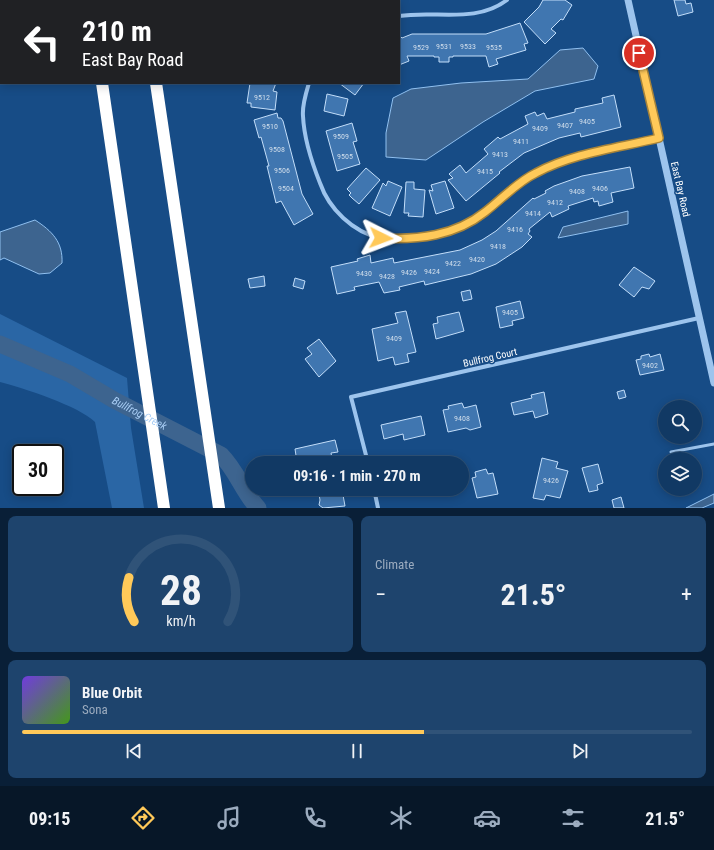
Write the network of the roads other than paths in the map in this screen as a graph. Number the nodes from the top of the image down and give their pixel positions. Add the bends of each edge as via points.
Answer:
1 (508, 0) edge
2 (628, 0) edge
3 (400, 16) edge
4 (102, 84) edge
5 (156, 84) edge
6 (309, 84) edge
7 (659, 138) junction
8 (699, 318) junction
9 (714, 383) edge
10 (714, 444) edge
11 (671, 452) dead end
12 (366, 456) edge
13 (375, 496) edge
14 (164, 508) edge
15 (219, 508) edge
16 (378, 508) edge

1 - 3 street via 491,10 474,14
2 - 7 street, East Bay Road
4 - 14 highway
5 - 15 highway
6 - 7 street via 303,114 306,134 325,198 351,224 364,233 381,238 427,237 462,227 535,173 573,158
7 - 8 street, East Bay Road
8 - 9 street, East Bay Road
8 - 12 street, Bullfrog Court via 352,397
10 - 11 lane
13 - 16 street

